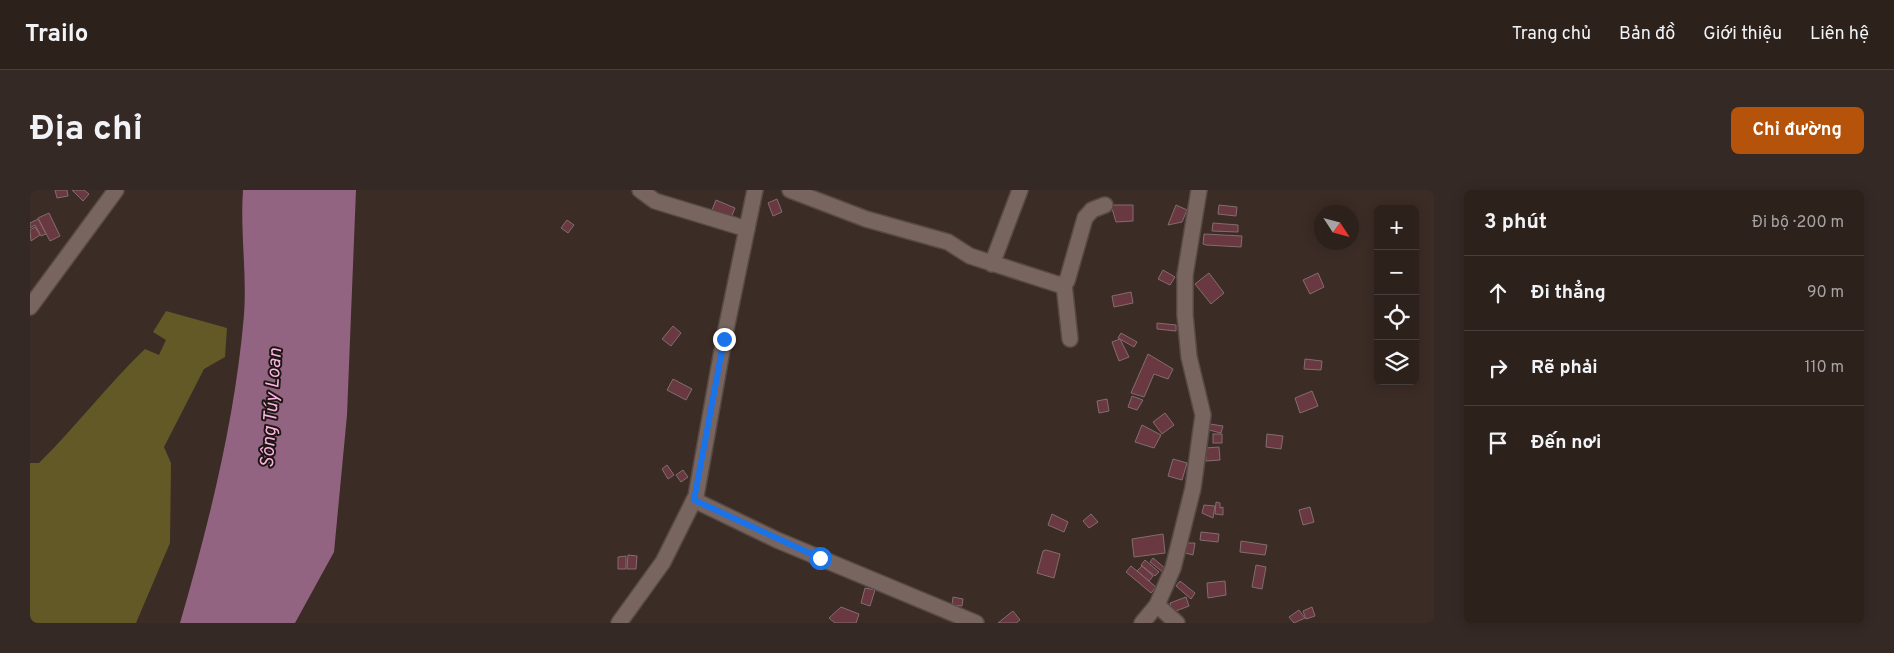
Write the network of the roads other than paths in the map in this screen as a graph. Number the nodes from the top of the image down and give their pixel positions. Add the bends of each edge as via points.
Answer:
1 (116, 190) edge
2 (640, 190) edge
3 (755, 190) edge
4 (790, 190) edge
5 (1020, 190) edge
6 (1198, 190) edge
7 (1105, 205) dead end
8 (746, 229) junction
9 (992, 264) junction
10 (1064, 284) junction
11 (30, 307) edge
12 (1070, 339) dead end
13 (694, 500) junction
14 (1155, 613) edge
15 (619, 623) edge
16 (976, 623) edge
17 (1142, 623) edge
18 (1177, 623) edge

1 - 11 street
2 - 8 street via 655,201
3 - 8 street
4 - 9 street via 866,219 948,242 970,256
5 - 9 street
6 - 14 street via 1185,275 1185,315 1189,357 1203,414 1193,488 1174,568
7 - 10 street via 1092,210 1085,218
8 - 13 street
9 - 10 street
10 - 12 street
13 - 15 street via 663,562
13 - 16 street via 777,540
14 - 17 street
14 - 18 street

